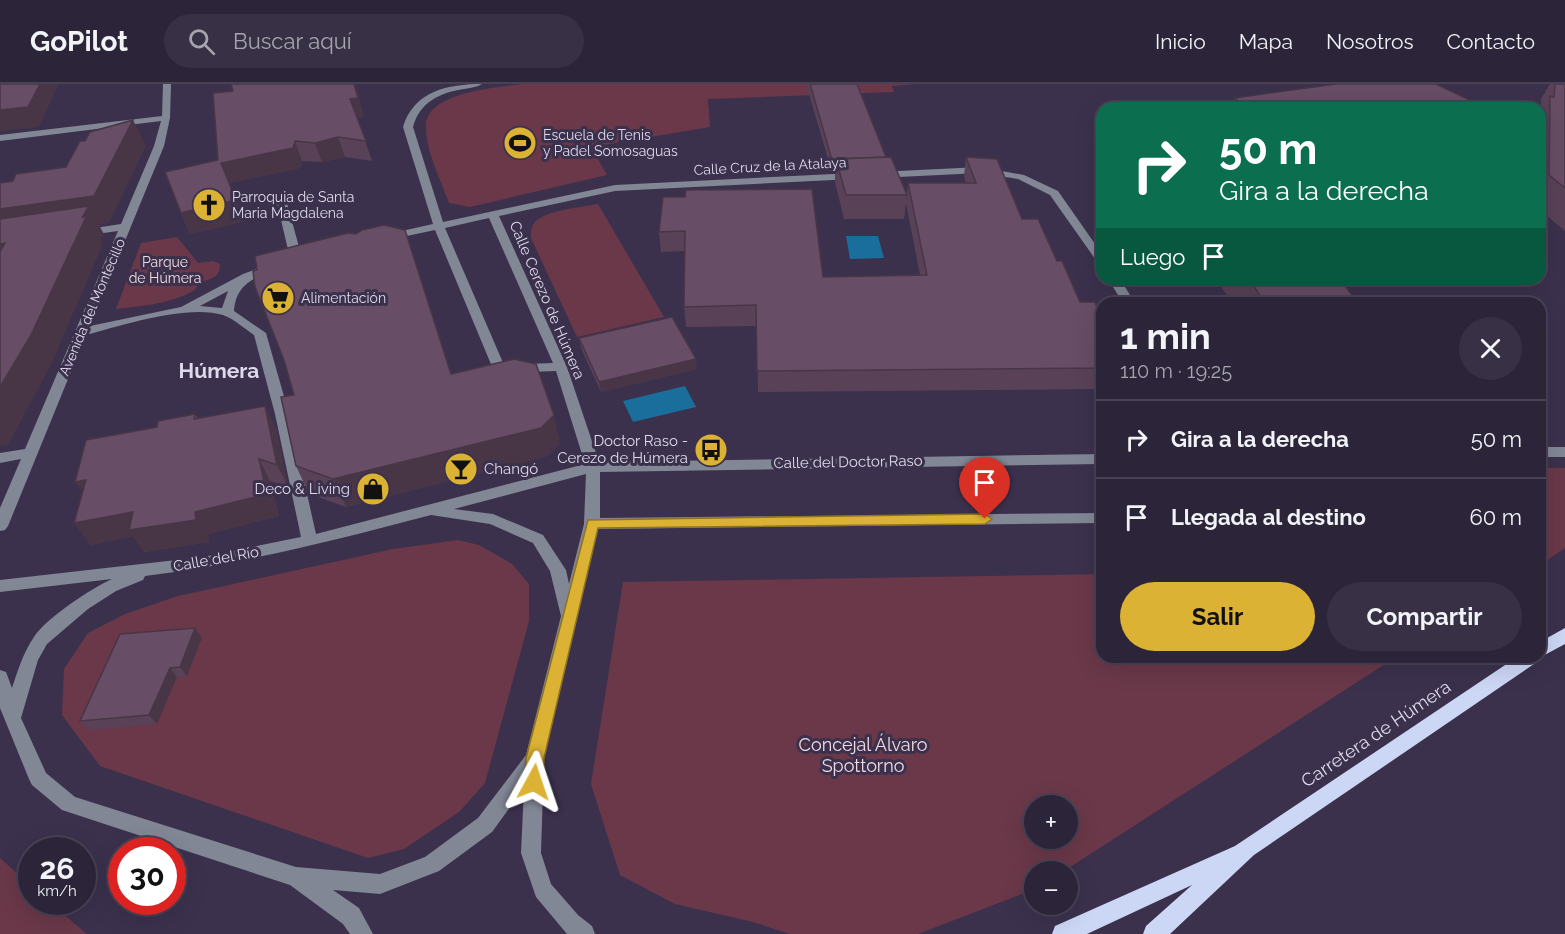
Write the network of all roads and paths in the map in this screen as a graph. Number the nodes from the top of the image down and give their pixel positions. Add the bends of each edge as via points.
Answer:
1 (166, 84) edge
2 (478, 84) edge
3 (166, 118) junction
4 (0, 138) edge
5 (282, 203) dead end
6 (493, 215) junction
7 (127, 226) junction
8 (439, 226) junction
9 (69, 235) edge
10 (372, 240) edge
11 (1096, 252) edge
12 (247, 276) junction
13 (182, 311) junction
14 (228, 313) junction
15 (82, 332) junction
16 (561, 367) junction
17 (1546, 452) edge
18 (1565, 452) edge
19 (30, 453) junction
20 (0, 458) edge
21 (1096, 459) edge
22 (593, 467) junction
23 (428, 511) junction
24 (1096, 518) edge
25 (592, 524) junction
26 (0, 526) edge
27 (310, 542) junction
28 (158, 568) junction
29 (0, 586) edge
30 (570, 619) junction
31 (1565, 635) edge
32 (1546, 647) edge
33 (1522, 663) edge
34 (0, 676) edge
35 (12, 718) junction
36 (535, 758) junction
37 (1247, 848) junction
38 (296, 877) junction
39 (362, 934) edge
40 (584, 934) edge
41 (1063, 934) edge
42 (1154, 934) edge

1 - 3 street, Avenida del Montecillo
2 - 8 street via 443,90 417,104 410,116 408,127
3 - 4 street
3 - 7 street, Avenida del Montecillo
5 - 12 street via 301,256
6 - 8 street, Calle Cruz de la Atalaya
6 - 11 street, Calle Cruz de la Atalaya via 615,188 980,170 1021,177 1054,193
6 - 16 street, Calle Cerezo de Húmera
7 - 9 street
7 - 15 street, Avenida del Montecillo
8 - 10 street, Calle Cruz de la Atalaya
8 - 16 street via 499,369
12 - 13 street
12 - 14 street via 234,289
13 - 14 street
13 - 15 street
14 - 27 street via 260,333
15 - 19 street, Avenida del Montecillo
16 - 22 street, Calle Cerezo de Húmera
17 - 18 street
19 - 20 street
19 - 26 street, Avenida del Montecillo
21 - 22 street, Calle del Doctor Raso
22 - 23 street, Calle del Río
22 - 25 street, Calle Cerezo de Húmera
23 - 27 street, Calle del Río
23 - 30 street, Calle del Río via 493,519 538,540 558,570
24 - 25 street
25 - 30 street, Calle Cerezo de Húmera
27 - 28 street, Calle del Río
28 - 29 street, Calle del Río
28 - 35 street via 110,586 41,639 30,659
30 - 36 street, Calle Cerezo de Húmera
31 - 32 main road
33 - 37 main road, Carretera de Húmera
34 - 35 street
35 - 38 street via 39,779 69,804
36 - 38 street via 485,825 432,864 380,884
36 - 40 street via 531,853 543,890
37 - 41 main road, Carretera de Húmera
37 - 42 main road, Carretera de Húmera
38 - 39 street via 351,916

